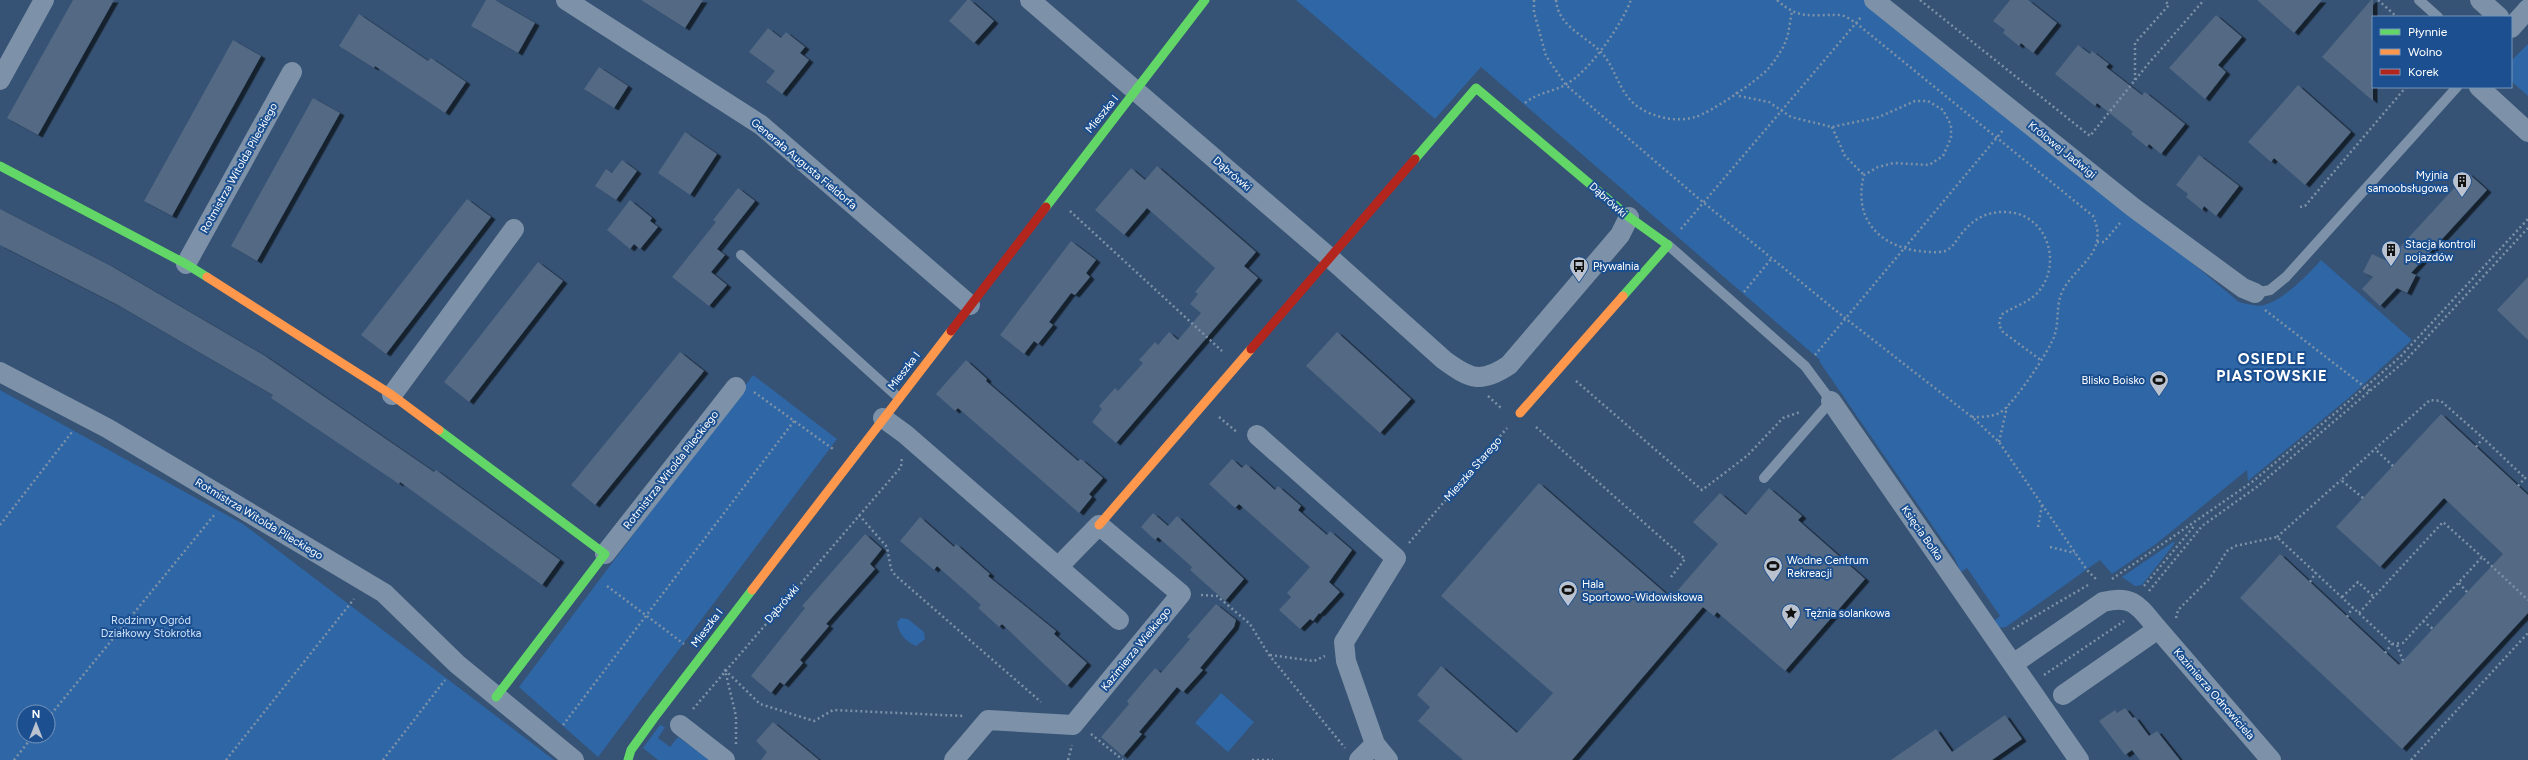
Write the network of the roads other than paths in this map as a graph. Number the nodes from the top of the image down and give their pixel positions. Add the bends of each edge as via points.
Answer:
1 (44, 0) edge
2 (566, 0) edge
3 (1030, 0) edge
4 (1205, 0) edge
5 (1874, 0) edge
6 (2419, 0) edge
7 (2480, 0) edge
8 (2528, 9) edge
9 (2437, 16) edge
10 (2498, 16) edge
11 (2512, 26) edge
12 (292, 72) dead end
13 (0, 80) edge
14 (2456, 88) edge
15 (2480, 88) edge
16 (1136, 90) junction
17 (2528, 132) edge
18 (0, 166) edge
19 (1630, 217) junction
20 (514, 229) dead end
21 (1668, 245) junction
22 (740, 255) dead end
23 (1329, 257) junction
24 (186, 264) junction
25 (2255, 293) joint
26 (970, 305) junction
27 (0, 372) edge
28 (736, 387) road end
29 (392, 395) junction
30 (899, 398) junction
31 (1831, 401) junction
32 (1517, 416) road end
33 (883, 418) junction
34 (1261, 439) road end
35 (1764, 478) dead end
36 (1099, 525) junction
37 (605, 554) junction
38 (1058, 568) junction
39 (1119, 620) dead end
40 (2166, 625) junction
41 (2013, 664) junction
42 (2063, 695) dead end
43 (496, 697) junction
44 (680, 725) road end
45 (1375, 744) junction
46 (730, 753) edge
47 (1352, 755) edge
48 (574, 760) edge
49 (628, 760) edge
50 (954, 760) edge
51 (1388, 760) edge
52 (2079, 760) edge
53 (2271, 760) edge

1 - 13 street
2 - 26 street, Generała Augusta Fieldorfa via 761,125
3 - 16 street, Dąbrówki
4 - 16 street, Mieszka I
5 - 25 street, Królowej Jadwigi via 2134,208 2243,288
6 - 9 lane
7 - 10 street
8 - 11 street
12 - 24 street, Rotmistrza Witolda Pileckiego
14 - 25 lane via 2286,276 2270,290
15 - 17 street
16 - 23 street, Dąbrówki
16 - 26 street, Mieszka I
18 - 24 street
19 - 21 street
19 - 23 street, Dąbrówki via 1620,235 1509,365 1493,376 1472,377 1444,360
19 - 23 street, Dąbrówki via 1476,88
20 - 29 street
21 - 31 lane via 1805,366
21 - 32 street
22 - 30 lane
23 - 36 street
24 - 29 street
26 - 30 street, Mieszka I
27 - 43 street, Rotmistrza Witolda Pileckiego via 85,416 384,593 457,664
28 - 37 street, Rotmistrza Witolda Pileckiego
29 - 37 street
30 - 33 street, Mieszka I
31 - 35 lane
31 - 41 street, Księcia Bolka
33 - 38 street via 905,434
33 - 49 street, Mieszka I via 654,718 631,750
34 - 45 street via 1396,558 1344,642 1346,661
36 - 38 street
36 - 50 street, Kazimierza Wielkiego via 1181,594 1075,727 988,720
37 - 43 street, Rotmistrza Witolda Pileckiego
38 - 39 street
40 - 41 street via 2141,600 2119,598 2103,602
40 - 42 street
40 - 53 street, Kazimierza Odnowiciela
41 - 52 street, Księcia Bolka
43 - 48 street, Rotmistrza Witolda Pileckiego
44 - 46 street
45 - 47 street
45 - 51 street

